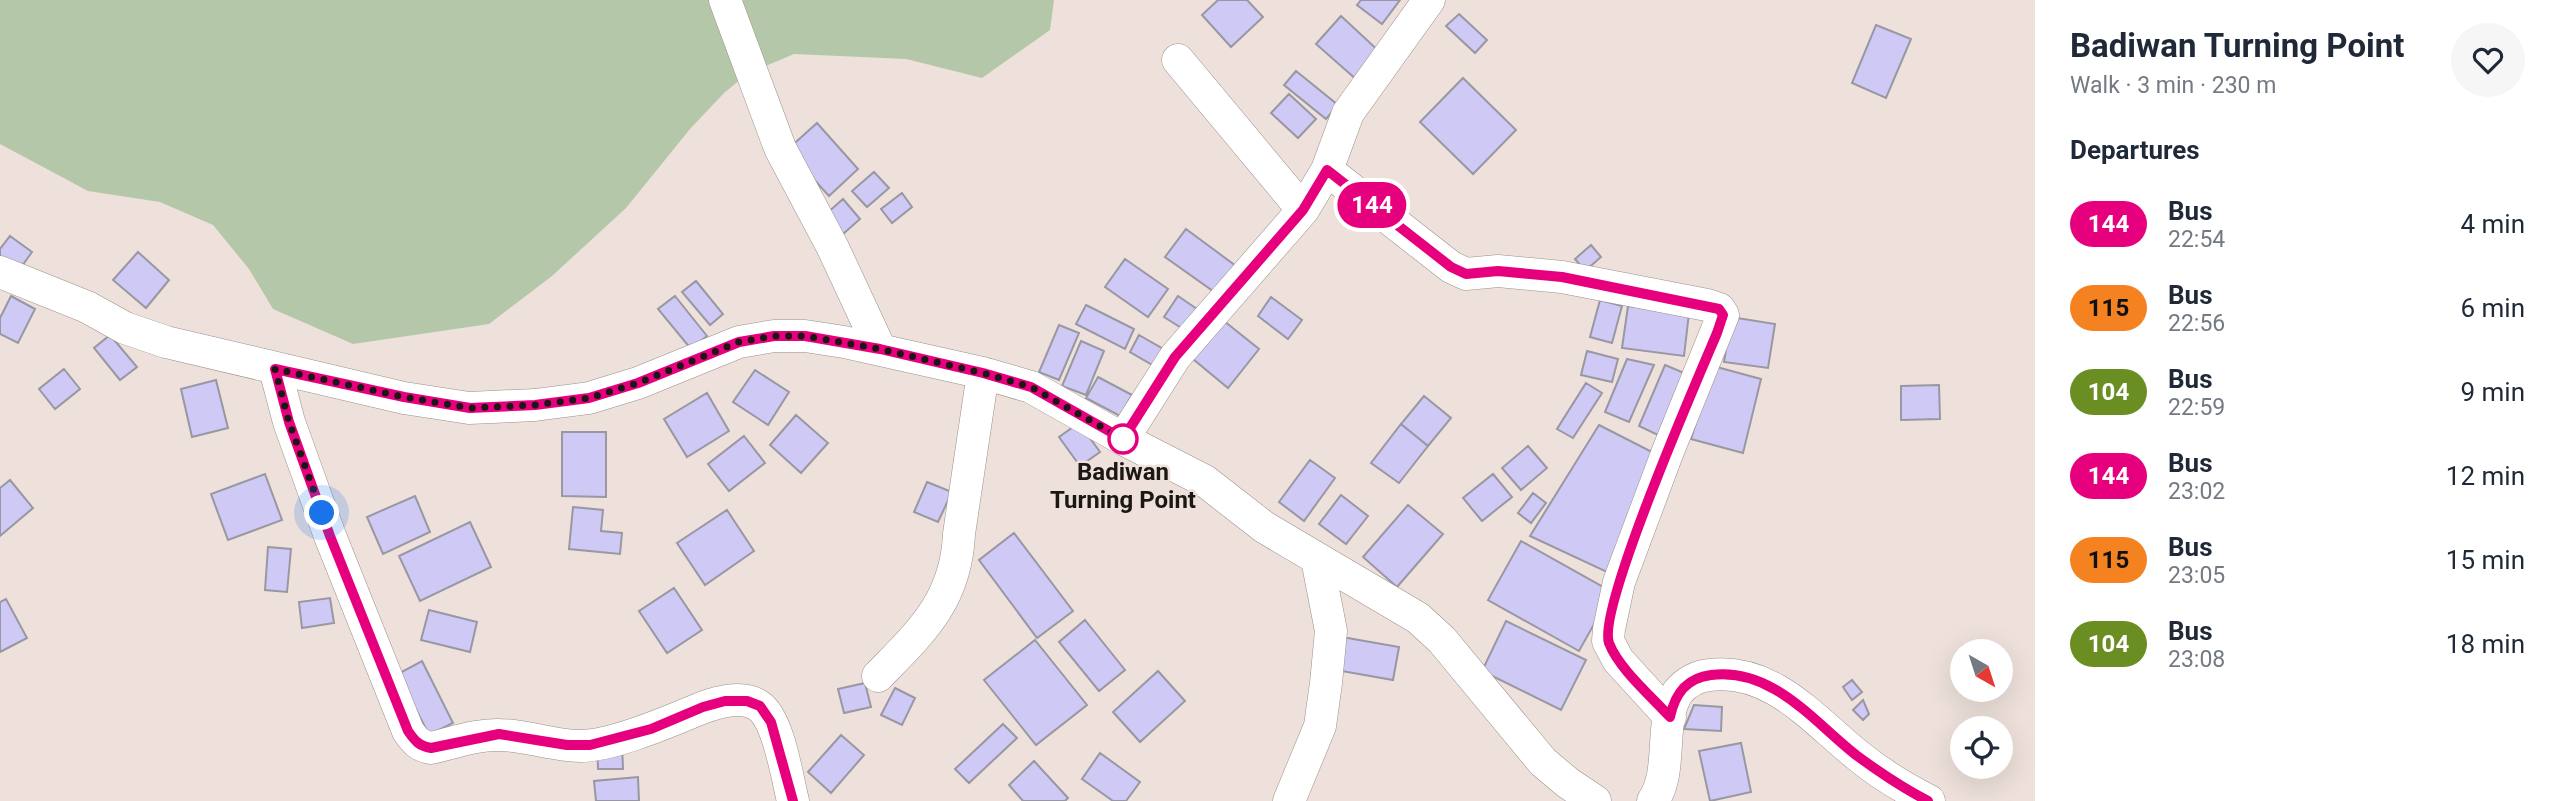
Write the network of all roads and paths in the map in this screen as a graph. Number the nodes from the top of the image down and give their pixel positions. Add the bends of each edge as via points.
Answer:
1 (725, 0) edge
2 (1429, 0) edge
3 (1178, 60) dead end
4 (1327, 170) junction
5 (1303, 210) junction
6 (0, 272) edge
7 (880, 349) junction
8 (275, 369) junction
9 (983, 373) junction
10 (1123, 439) junction
11 (1317, 559) junction
12 (878, 676) dead end
13 (1670, 717) junction
14 (793, 801) edge
15 (1289, 801) edge
16 (1595, 801) edge
17 (1653, 801) edge
18 (1928, 801) edge

1 - 7 street via 780,148
2 - 4 street via 1348,113
3 - 5 street
4 - 5 street
4 - 13 street via 1466,274 1498,271 1562,277 1707,305 1723,315 1619,582 1609,629 1608,641 1618,660
5 - 10 street via 1175,357
6 - 8 street via 87,307 125,328
7 - 8 street via 805,336 774,336 739,342 589,398 470,408
7 - 9 street
8 - 14 street via 330,536 414,740 431,748 499,734 590,745 651,729 714,704 747,701 760,706 771,722
9 - 10 street via 1031,387
9 - 12 street via 958,556 946,596 916,637
10 - 11 street via 1205,481
11 - 15 street via 1331,631 1325,694 1320,726
11 - 16 street via 1418,618 1443,640 1543,762
13 - 17 street via 1663,770
13 - 18 street via 1679,691 1689,682 1723,673 1750,678 1786,696 1877,771

